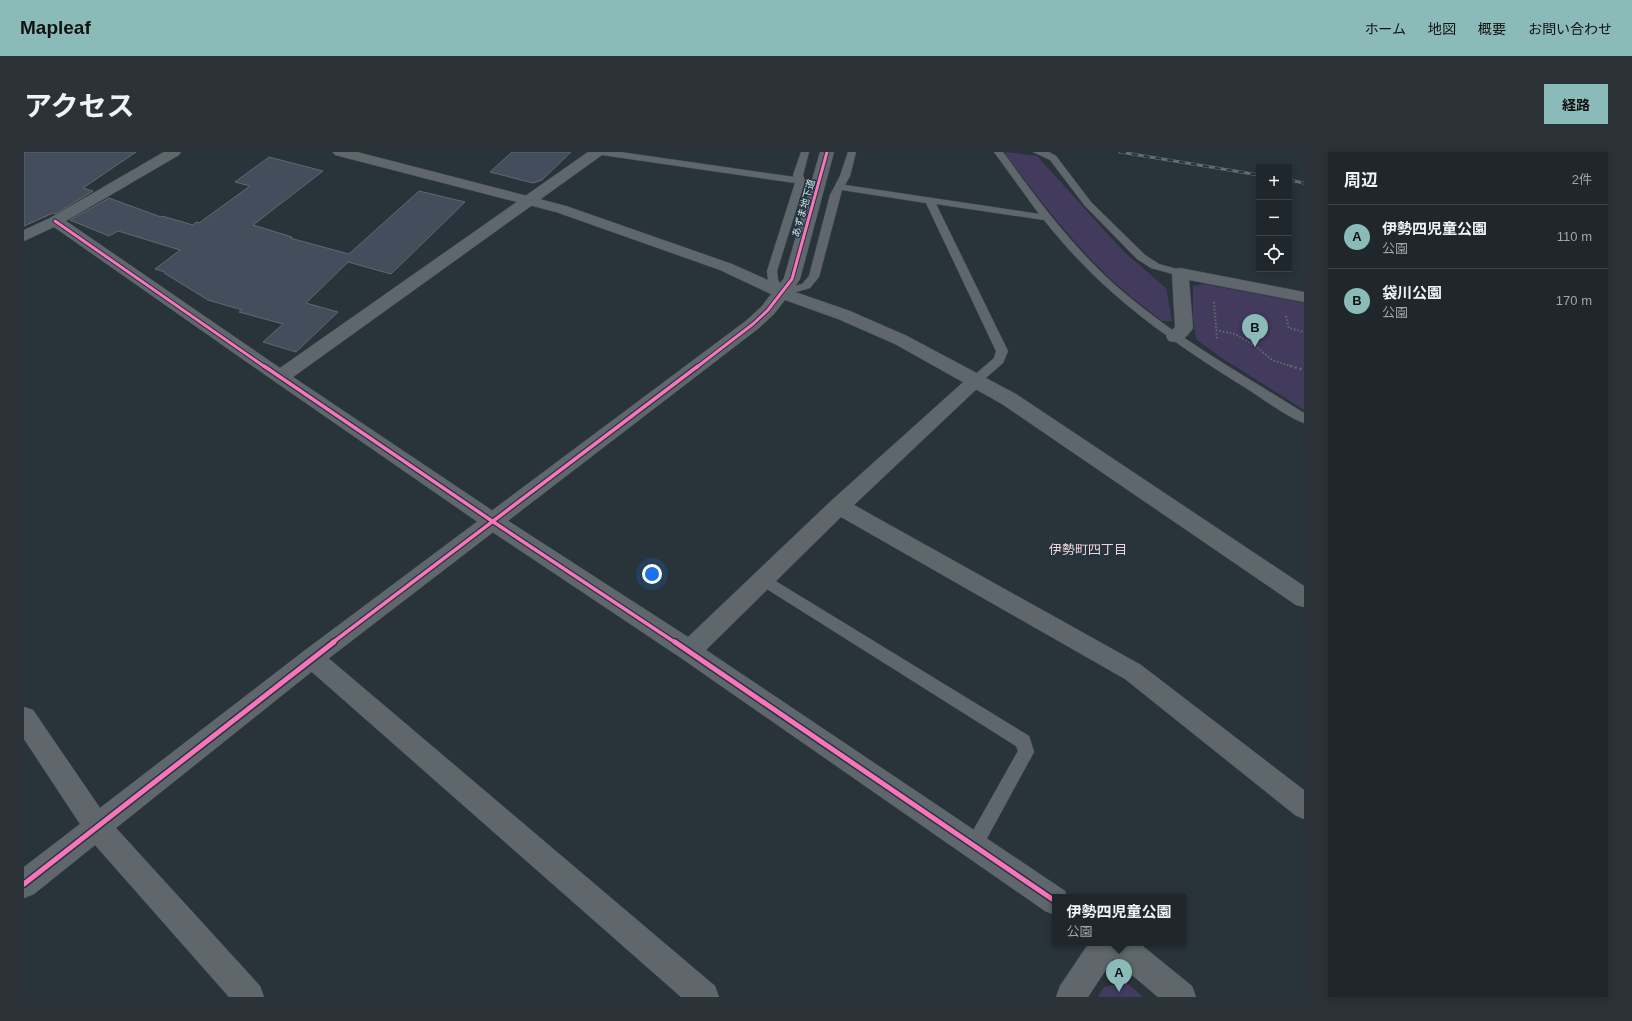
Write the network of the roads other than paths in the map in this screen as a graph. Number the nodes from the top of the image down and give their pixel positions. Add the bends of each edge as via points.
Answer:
1 (174, 152) edge
2 (340, 152) edge
3 (598, 152) edge
4 (602, 152) edge
5 (806, 152) edge
6 (827, 152) edge
7 (852, 152) edge
8 (998, 152) edge
9 (1037, 152) edge
10 (373, 156) edge
11 (800, 181) junction
12 (837, 191) junction
13 (529, 200) junction
14 (928, 200) junction
15 (1048, 218) junction
16 (55, 221) junction
17 (24, 236) edge
18 (1180, 273) junction
19 (782, 292) junction
20 (1304, 297) edge
21 (1175, 337) junction
22 (280, 377) junction
23 (976, 380) junction
24 (1304, 419) edge
25 (839, 506) junction
26 (492, 521) junction
27 (764, 580) junction
28 (1304, 598) edge
29 (689, 651) junction
30 (312, 658) junction
31 (24, 718) edge
32 (1304, 806) edge
33 (98, 828) junction
34 (974, 845) junction
35 (24, 884) edge
36 (1052, 899) edge
37 (1104, 946) edge
38 (1120, 946) edge
39 (250, 997) edge
40 (704, 997) edge
41 (1071, 997) edge
42 (1181, 997) edge

1 - 16 street
2 - 10 street
3 - 13 street
4 - 11 lane
5 - 11 lane via 798,175
6 - 19 street, あずま地下道 via 792,279
7 - 12 lane via 846,176
8 - 15 lane
9 - 18 lane via 1053,158 1088,204 1141,257 1155,266
10 - 13 street
11 - 19 lane via 772,271 774,280
12 - 14 lane
12 - 19 lane via 814,277 806,286
13 - 19 street via 726,267
13 - 22 street
14 - 15 lane
14 - 23 lane via 1002,351 999,360
15 - 21 lane via 1109,285
16 - 17 street
16 - 22 street
18 - 20 street
18 - 21 street via 1184,328
19 - 23 street via 901,340
19 - 26 street, あずま地下道 via 753,324
21 - 24 lane
22 - 26 street
23 - 25 street
23 - 28 street via 1009,399
25 - 27 street
25 - 32 street via 1133,672
26 - 29 street
26 - 30 street, あずま地下道
27 - 29 street
27 - 34 lane via 1024,741 1026,752
29 - 34 street
30 - 33 street, あずま地下道
30 - 40 street
31 - 33 street
33 - 35 street, あずま地下道
33 - 39 street
34 - 36 street
37 - 41 street
38 - 42 street

